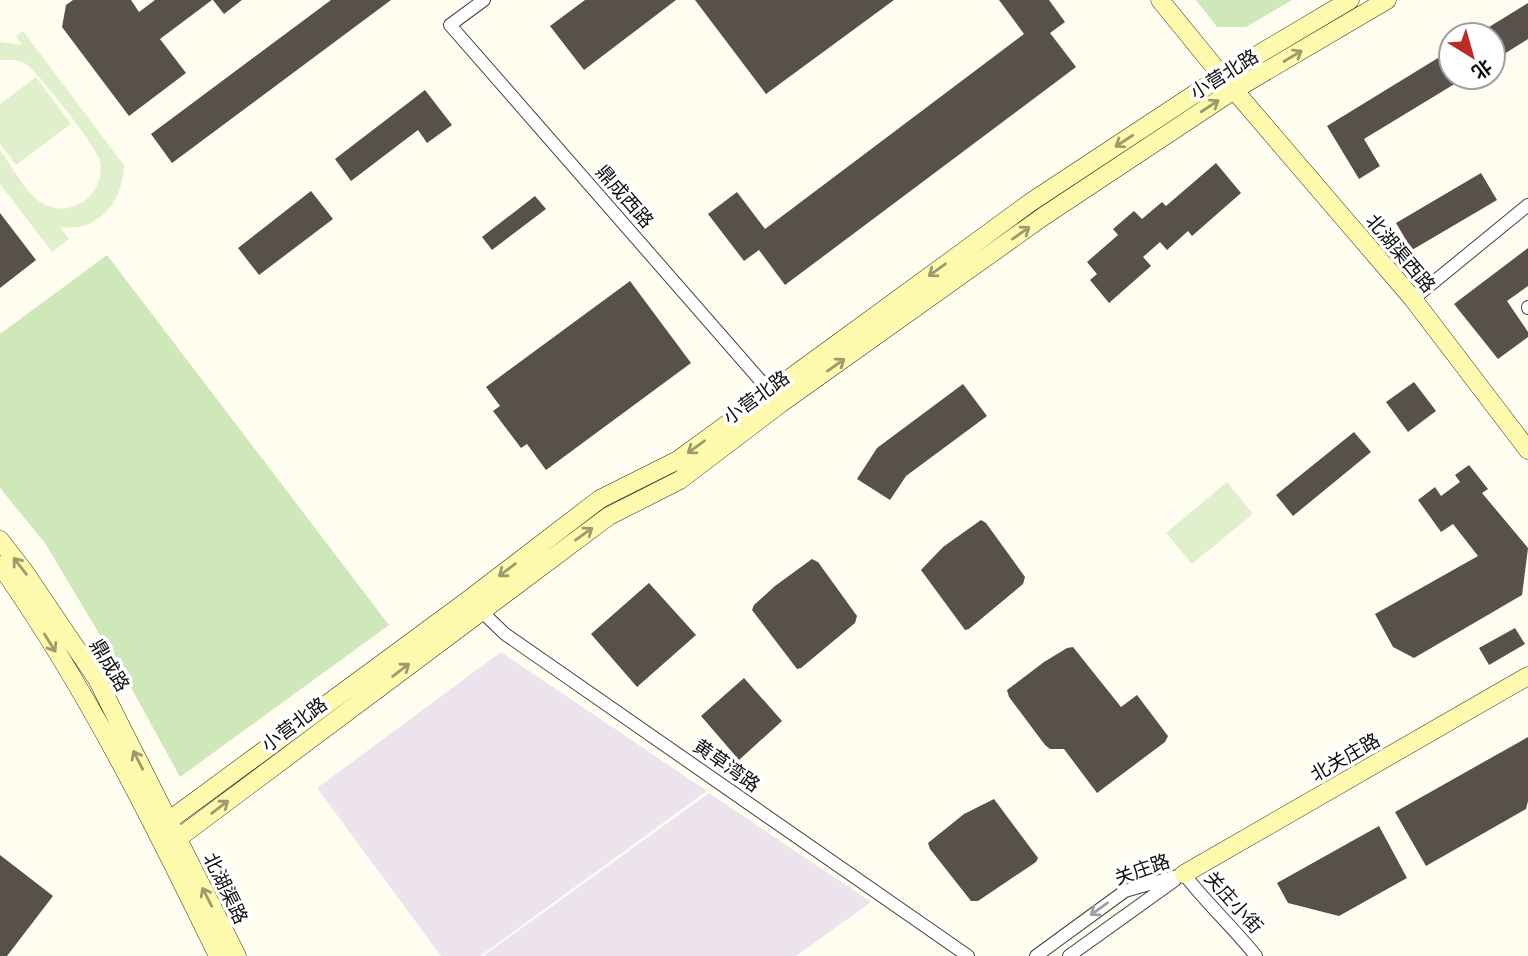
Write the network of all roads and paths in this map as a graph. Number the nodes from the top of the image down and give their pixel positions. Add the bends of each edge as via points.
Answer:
1 (484, 0) edge
2 (1160, 0) edge
3 (1350, 0) edge
4 (1387, 0) edge
5 (1222, 76) junction
6 (1234, 90) junction
7 (1528, 205) edge
8 (1413, 299) junction
9 (775, 398) junction
10 (1528, 450) edge
11 (0, 540) edge
12 (0, 565) edge
13 (474, 605) junction
14 (1528, 676) edge
15 (163, 825) junction
16 (172, 843) junction
17 (1184, 874) junction
18 (219, 956) edge
19 (237, 956) edge
20 (968, 956) edge
21 (1035, 956) edge
22 (1069, 956) edge
23 (1255, 956) edge

1 - 9 street, 鼎成西路 via 450,25
2 - 5 street, 北湖渠西路
3 - 5 street, 小营北路
6 -> 4 street, 小营北路
5 - 6 street, 北湖渠西路
5 -> 9 street, 小营北路 via 1031,202
6 - 8 street, 北湖渠西路
9 -> 6 street, 小营北路
7 - 8 street
8 - 10 street, 北湖渠西路
9 - 13 street, 小营北路 via 678,460 600,499
15 -> 11 street, 鼎成路 via 97,679
12 -> 15 street, 鼎成路
13 - 15 street, 小营北路
16 -> 13 street, 小营北路
13 - 20 street, 黄草湾路 via 505,634
14 - 17 street, 北关庄路
15 - 16 street
16 - 18 street, 北湖渠路
19 -> 16 street, 北湖渠路
17 -> 21 street, 关庄路 via 1125,891
17 - 22 street, 关庄路
17 - 23 street, 关庄小街

